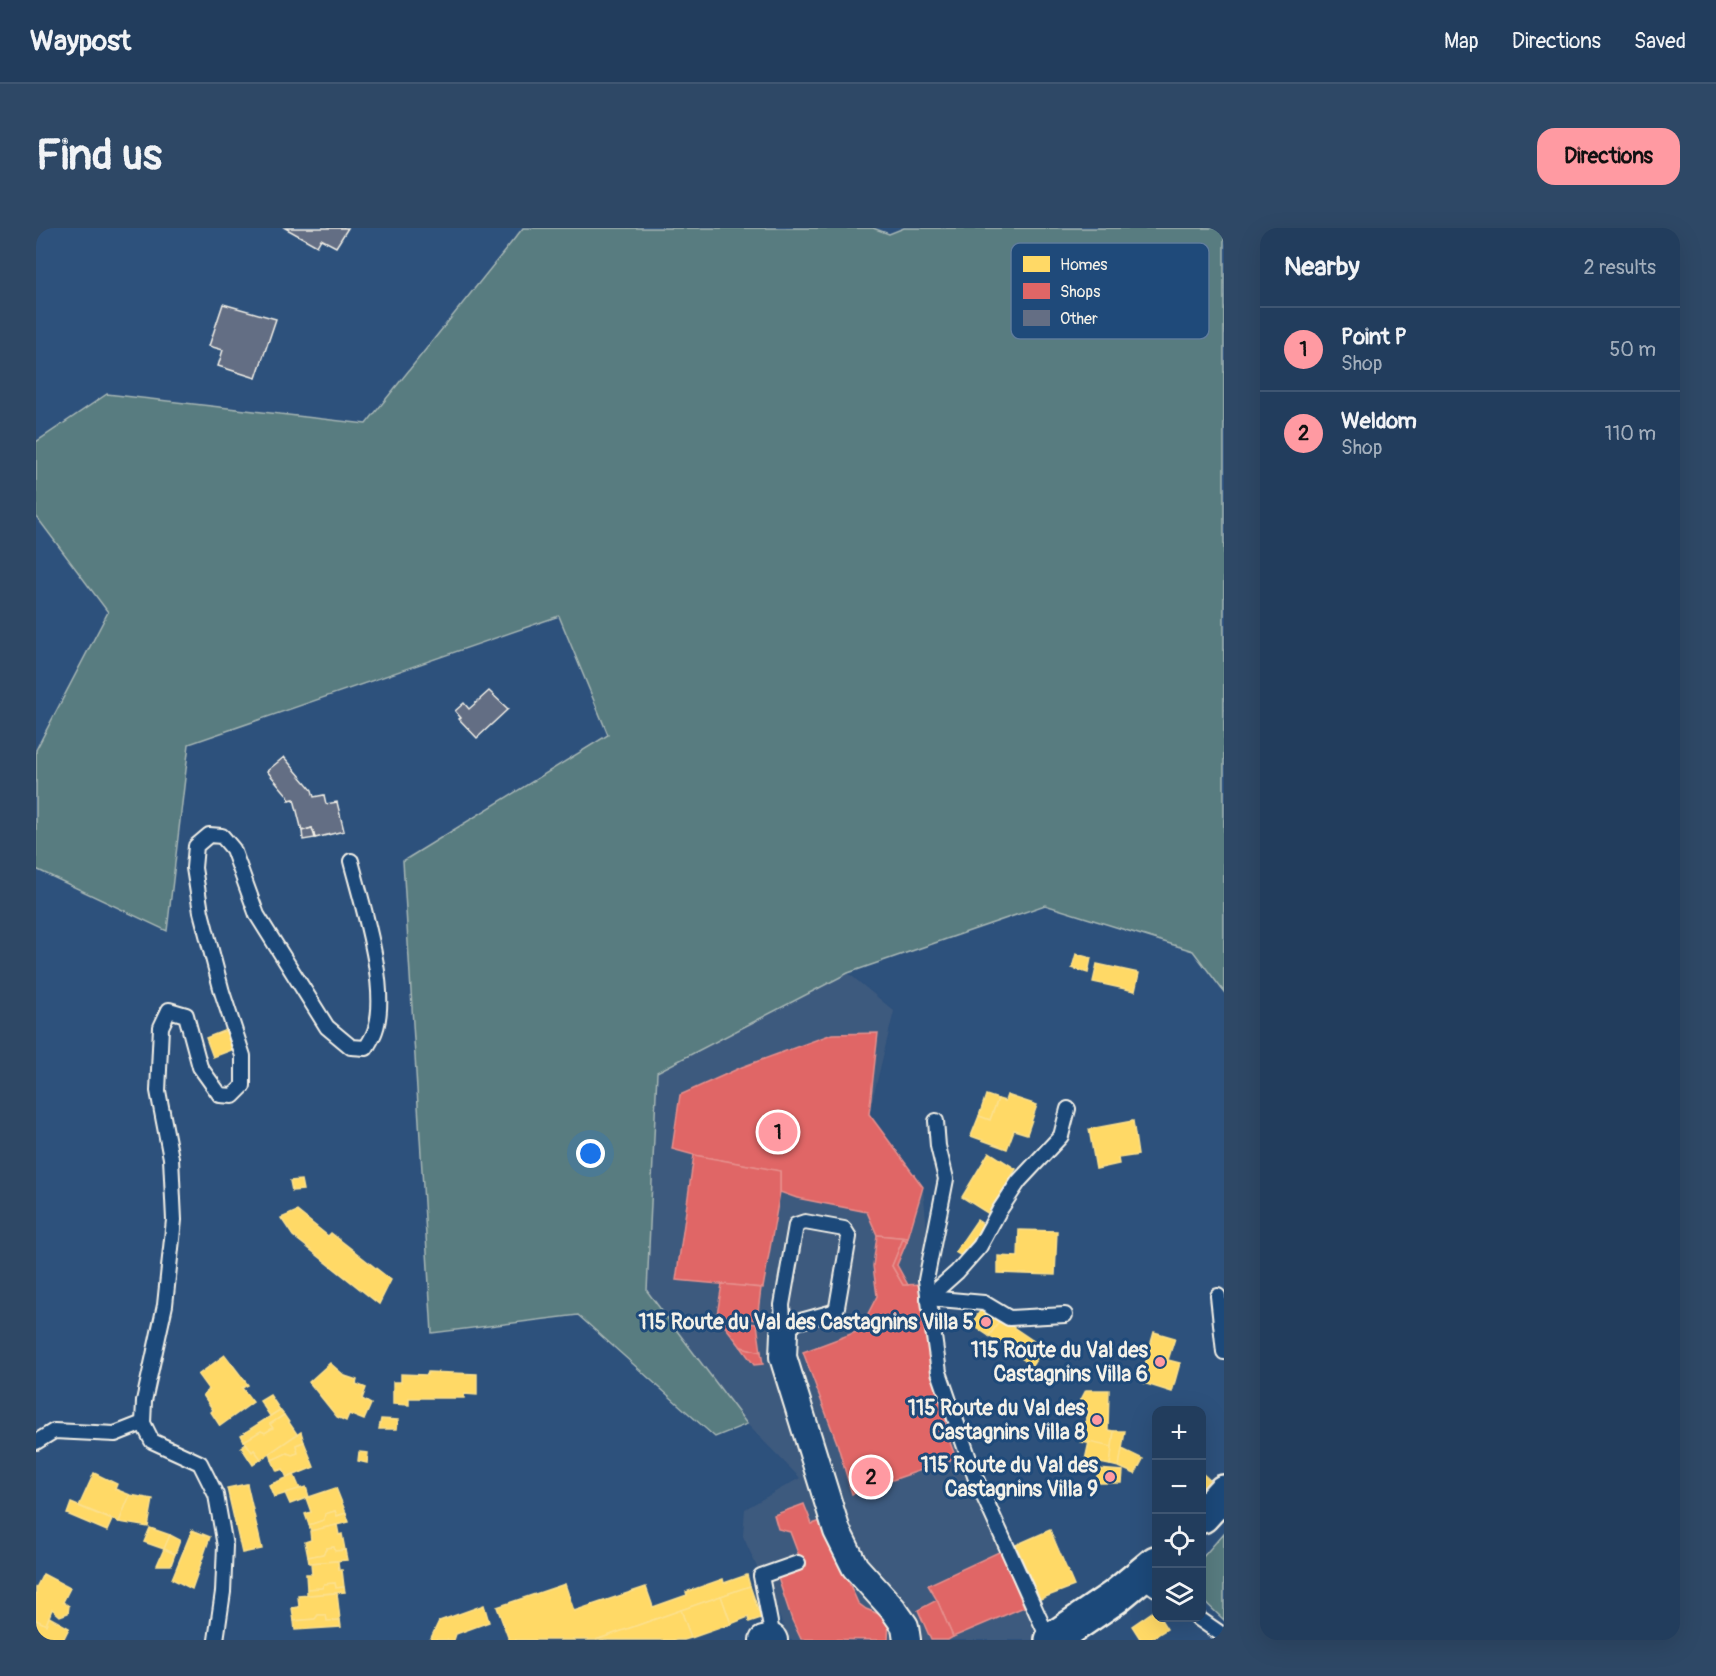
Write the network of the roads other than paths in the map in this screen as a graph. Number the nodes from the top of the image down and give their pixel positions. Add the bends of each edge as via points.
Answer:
1 (351, 861) dead end
2 (1068, 1109) dead end
3 (936, 1120) dead end
4 (1218, 1296) dead end
5 (928, 1299) junction
6 (1065, 1315) dead end
7 (784, 1333) junction
8 (1224, 1352) edge
9 (143, 1423) junction
10 (36, 1442) edge
11 (1224, 1492) edge
12 (1204, 1514) edge
13 (798, 1563) dead end
14 (1151, 1576) edge
15 (1205, 1622) edge
16 (1224, 1636) edge
17 (770, 1639) edge
18 (216, 1640) edge
19 (908, 1640) edge
20 (1051, 1640) edge

1 - 9 lane via 372,941 380,1002 375,1031 366,1048 351,1047 327,1027 257,915 233,849 222,836 209,835 196,846 194,868 201,912 243,1056 243,1086 233,1096 220,1095 200,1067 186,1015 169,1010 161,1027 158,1091 171,1158 174,1220 165,1305 144,1401
2 - 5 lane via 1061,1136 1019,1181 980,1246
3 - 5 lane via 946,1179 926,1280
4 - 8 lane
5 - 6 lane via 984,1303 1009,1318
5 - 20 lane via 939,1372 976,1479
7 - 7 lane via 797,1322 833,1312 837,1307 849,1237 844,1229 805,1222 796,1225 782,1305
7 - 19 street via 783,1357 837,1531 855,1567 905,1626
9 - 10 lane via 115,1434 54,1431
9 - 18 lane via 152,1441 200,1463 216,1495 225,1546
11 - 12 street
13 - 17 lane via 761,1576
14 - 20 street
15 - 16 lane

